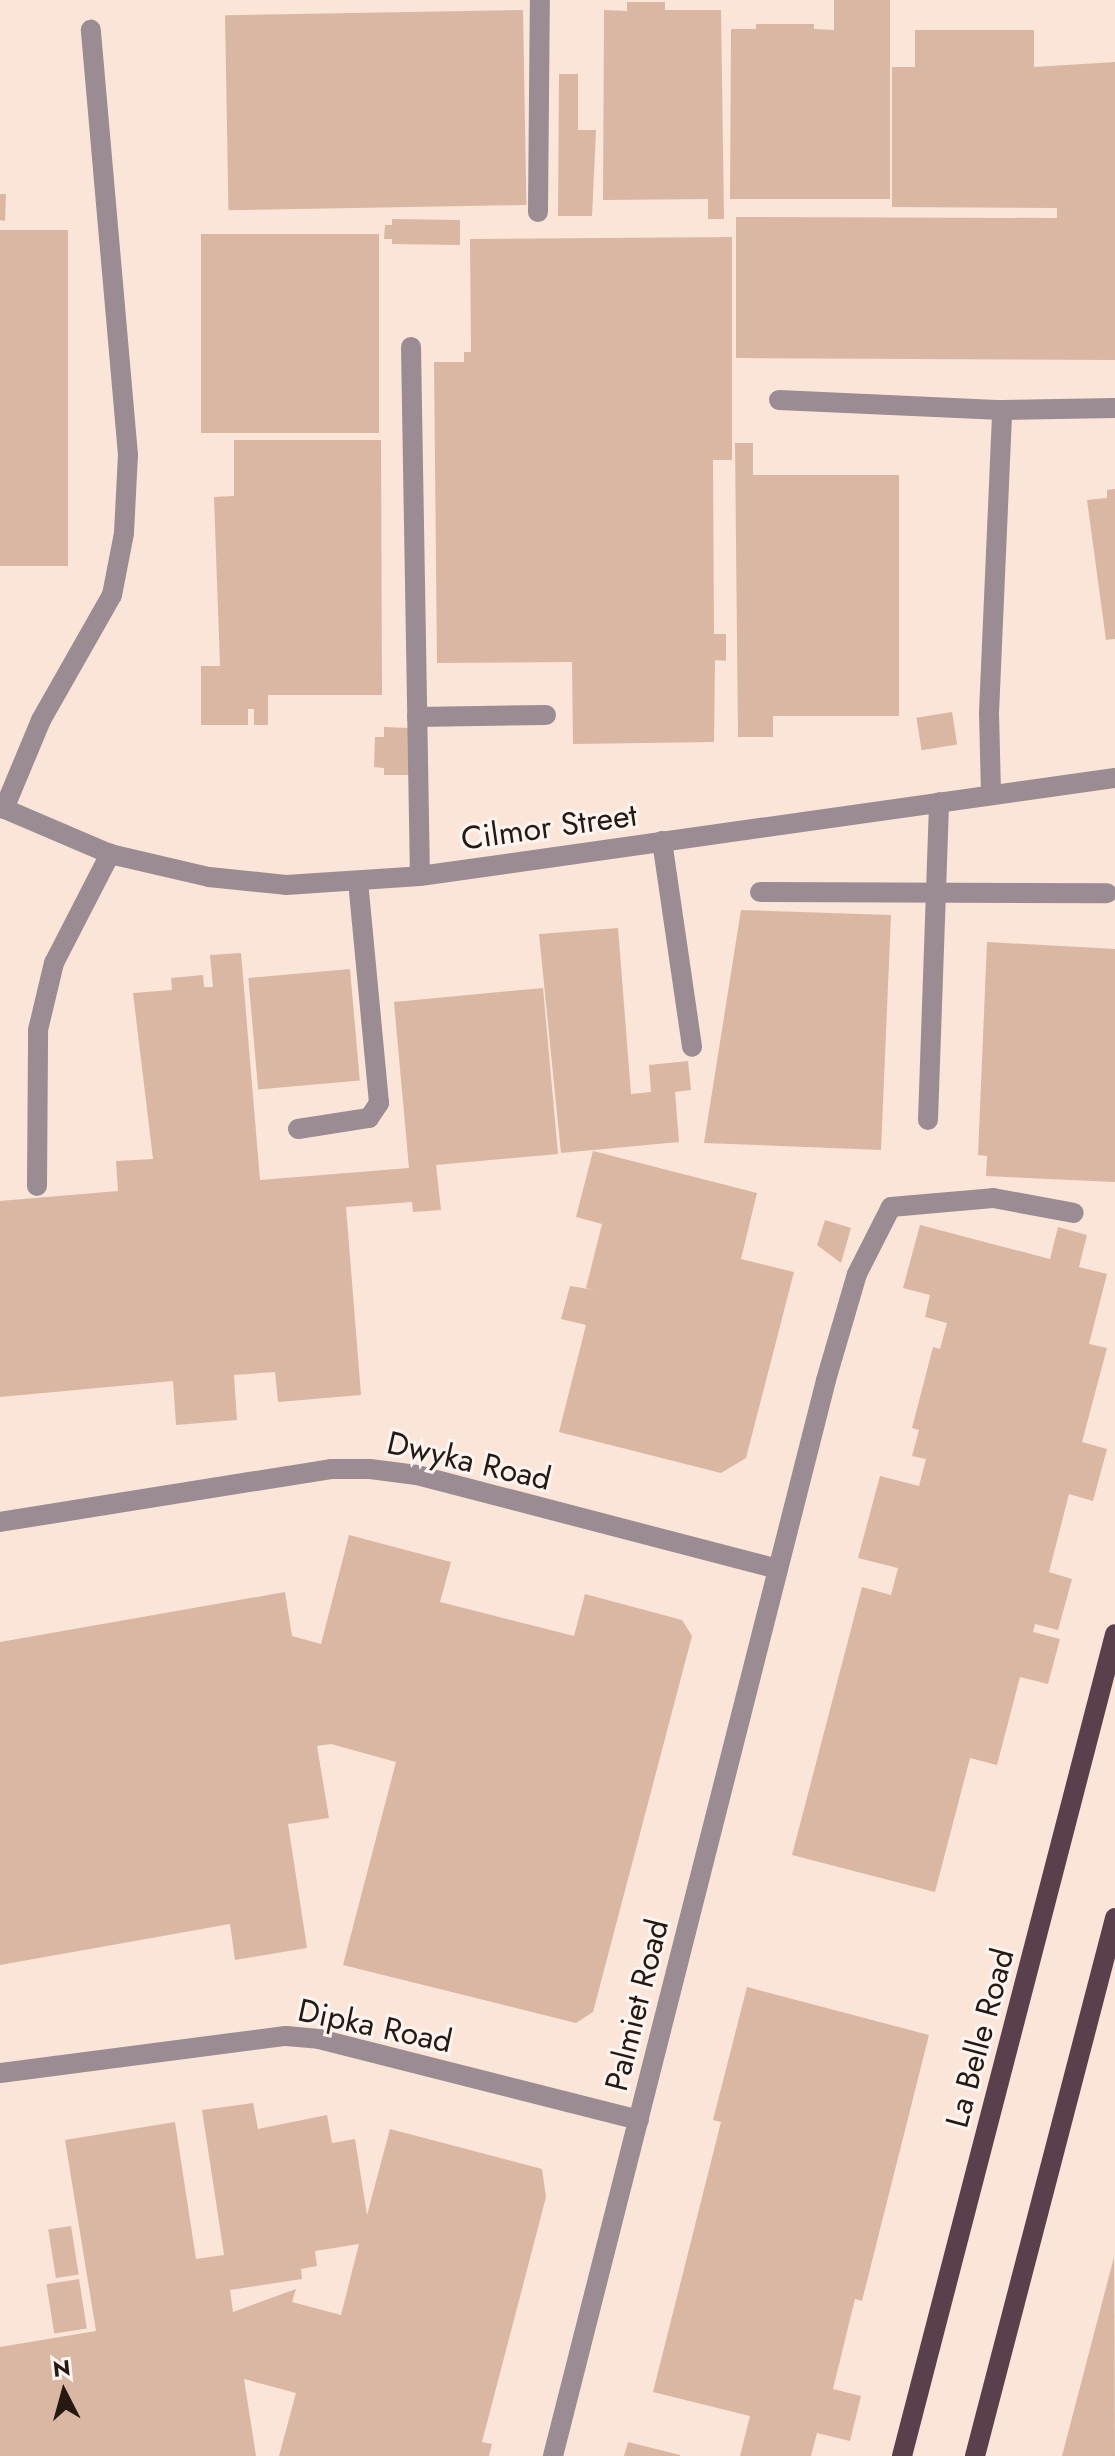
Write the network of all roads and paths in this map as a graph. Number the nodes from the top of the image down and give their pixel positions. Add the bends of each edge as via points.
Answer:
1 (540, 0) edge
2 (91, 30) dead end
3 (538, 212) dead end
4 (411, 347) dead end
5 (779, 400) dead end
6 (1115, 408) edge
7 (1002, 410) junction
8 (546, 715) dead end
9 (417, 717) junction
10 (1115, 778) edge
11 (991, 794) junction
12 (939, 802) junction
13 (2, 808) edge
14 (662, 841) junction
15 (110, 854) junction
16 (420, 876) junction
17 (358, 882) junction
18 (760, 892) dead end
19 (937, 893) junction
20 (1107, 893) dead end
21 (692, 1047) dead end
22 (928, 1120) dead end
23 (298, 1129) dead end
24 (37, 1186) dead end
25 (1074, 1213) dead end
26 (0, 1522) edge
27 (778, 1569) junction
28 (1115, 1634) edge
29 (1115, 1918) edge
30 (0, 2073) edge
31 (639, 2120) junction
32 (553, 2456) edge
33 (902, 2456) edge
34 (975, 2456) edge

1 - 3 street
2 - 13 street via 128,455 124,533 112,595 41,720
4 - 9 street
5 - 7 street
6 - 7 street
7 - 11 street via 989,713
8 - 9 street
9 - 16 street
10 - 11 street, Cilmor Street
11 - 12 street, Cilmor Street
12 - 14 street, Cilmor Street
12 - 19 street
13 - 15 street, Cilmor Street
14 - 16 street, Cilmor Street
14 - 21 street
15 - 17 street, Cilmor Street via 209,877 286,885
15 - 24 street via 54,963 38,1030
16 - 17 street, Cilmor Street
17 - 23 street via 379,1103 369,1118
18 - 19 street
19 - 20 street
19 - 22 street
25 - 27 street, Palmiet Road via 993,1198 891,1207 857,1274
26 - 27 street, Dwyka Road via 331,1469 370,1469 417,1475
27 - 31 street, Palmiet Road
28 - 33 main road, La Belle Road
29 - 34 main road
30 - 31 street, Dipka Road via 251,2038 297,2037
31 - 32 street, Palmiet Road

